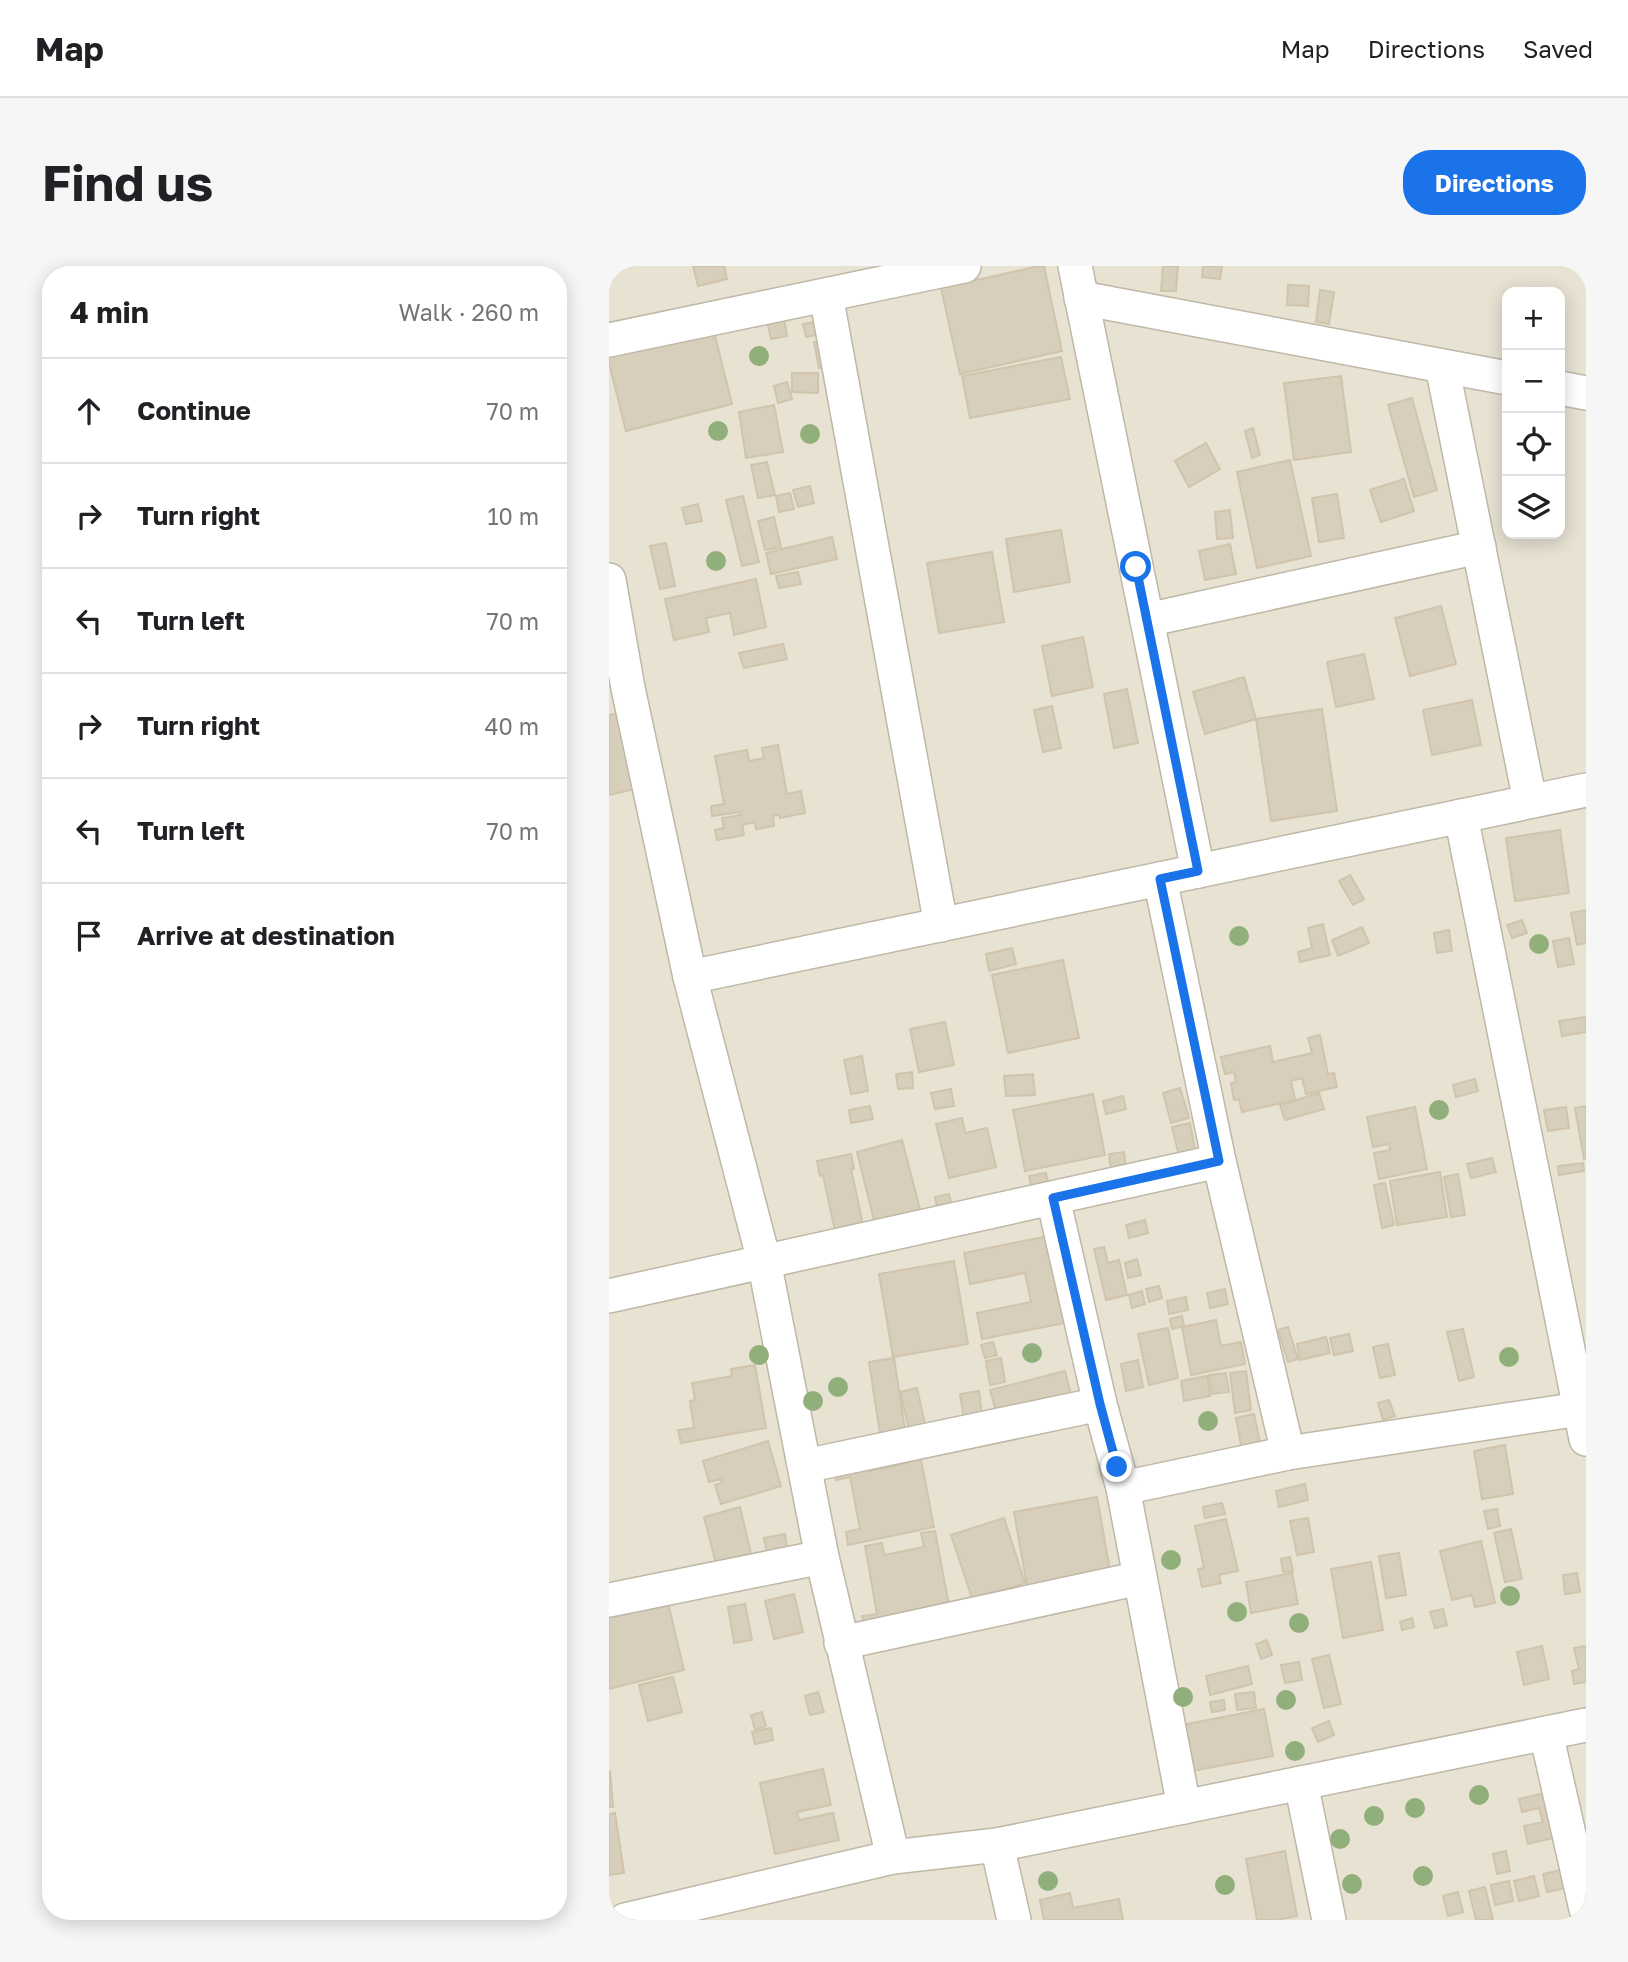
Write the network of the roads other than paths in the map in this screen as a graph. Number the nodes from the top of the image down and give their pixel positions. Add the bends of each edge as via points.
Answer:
1 (964, 266) edge
2 (1078, 282) edge
3 (827, 295) junction
4 (609, 340) edge
5 (1442, 366) junction
6 (1502, 377) edge
7 (1565, 389) edge
8 (1586, 393) edge
9 (1479, 547) junction
10 (609, 580) edge
11 (1147, 620) junction
12 (619, 690) edge
13 (1586, 790) edge
14 (1530, 801) junction
15 (1461, 816) junction
16 (1198, 871) junction
17 (1160, 879) junction
18 (941, 925) junction
19 (690, 977) junction
20 (1219, 1161) junction
21 (1053, 1198) junction
22 (764, 1261) junction
23 (609, 1296) edge
24 (1100, 1404) junction
25 (1584, 1418) edge
26 (1288, 1453) junction
27 (805, 1466) junction
28 (1123, 1488) junction
29 (823, 1557) junction
30 (1140, 1578) junction
31 (609, 1600) edge
32 (841, 1643) junction
33 (1586, 1725) edge
34 (1546, 1733) junction
35 (1301, 1783) junction
36 (1184, 1807) junction
37 (997, 1845) junction
38 (893, 1857) junction
39 (1586, 1909) edge
40 (625, 1920) edge
41 (1014, 1920) edge
42 (1329, 1920) edge

1 - 3 street
2 - 5 street
2 - 11 street
3 - 4 street
3 - 18 street
5 - 6 street
5 - 9 street
7 - 8 street
9 - 11 street
9 - 14 street
10 - 12 street
11 - 16 street
12 - 19 street
13 - 14 street
14 - 15 street
15 - 16 street
15 - 25 street
16 - 17 street
17 - 18 street
17 - 20 street
18 - 19 street
19 - 22 street
20 - 21 street
20 - 26 street
21 - 22 street
21 - 24 street
22 - 23 street
22 - 27 street
24 - 27 street
24 - 28 street
25 - 26 street
26 - 28 street
27 - 29 street
28 - 30 street
29 - 31 street
29 - 32 street
30 - 32 street
30 - 36 street
32 - 38 street
33 - 34 street
34 - 35 street
34 - 39 street
35 - 36 street
35 - 42 street
36 - 37 street
37 - 38 street
37 - 41 street
38 - 40 street

